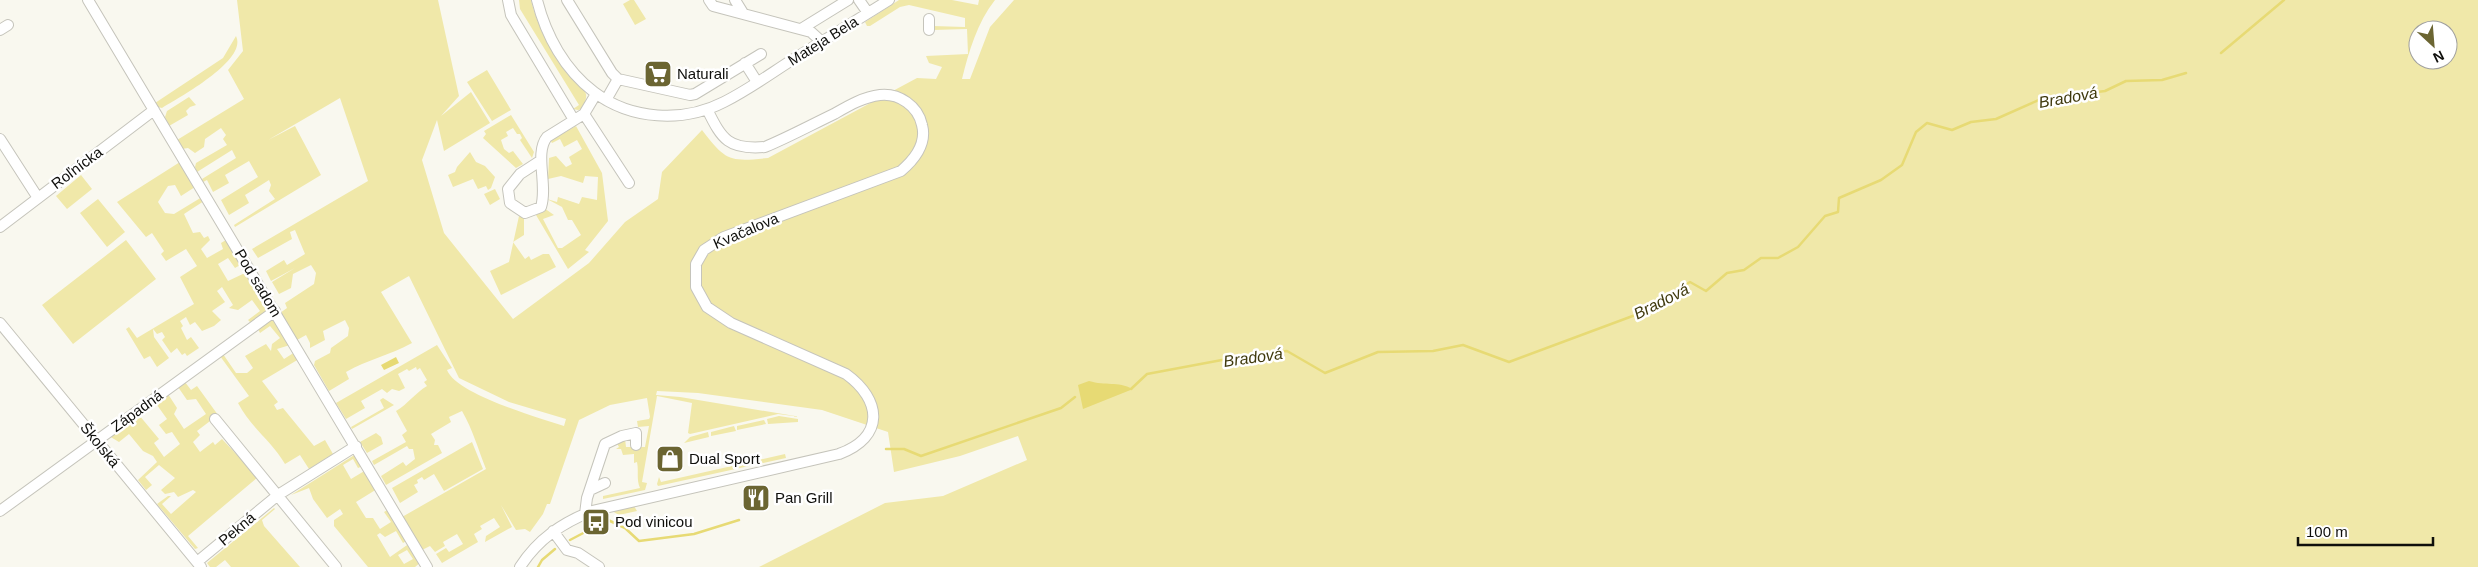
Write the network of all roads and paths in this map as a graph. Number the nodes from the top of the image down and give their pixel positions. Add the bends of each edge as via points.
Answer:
1 (88, 0) edge
2 (508, 0) edge
3 (537, 0) edge
4 (567, 0) edge
5 (709, 0) edge
6 (735, 0) edge
7 (848, 0) edge
8 (859, 0) edge
9 (889, 0) edge
10 (743, 13) junction
11 (868, 13) junction
12 (929, 19) dead end
13 (801, 29) junction
14 (929, 30) dead end
15 (822, 42) junction
16 (761, 54) dead end
17 (745, 63) junction
18 (618, 79) junction
19 (758, 82) junction
20 (596, 94) junction
21 (606, 100) junction
22 (708, 109) junction
23 (154, 110) junction
24 (579, 117) junction
25 (0, 139) edge
26 (540, 161) junction
27 (629, 184) dead end
28 (38, 198) junction
29 (0, 227) edge
30 (275, 311) junction
31 (0, 323) edge
32 (215, 419) dead end
33 (97, 441) junction
34 (636, 445) dead end
35 (356, 446) junction
36 (606, 483) dead end
37 (590, 490) junction
38 (278, 495) junction
39 (0, 511) edge
40 (585, 514) junction
41 (553, 531) junction
42 (199, 564) edge
43 (336, 567) edge
44 (427, 567) edge
45 (520, 567) edge
46 (599, 567) edge

1 - 23 street, Pod sadom
2 - 24 street via 511,16
3 - 20 street, Mateja Bela via 560,56
4 - 18 street
5 - 10 street via 713,6
6 - 10 street
7 - 13 street
8 - 11 street
9 - 11 street, Mateja Bela
10 - 13 street
11 - 15 street, Mateja Bela
12 - 14 street
13 - 15 street via 811,32
15 - 19 street, Mateja Bela
16 - 17 street
17 - 18 street via 690,95
17 - 19 street
18 - 21 street
19 - 22 street, Mateja Bela
20 - 21 street, Mateja Bela
20 - 24 street
21 - 22 street, Mateja Bela via 629,110 658,115
22 - 40 street, Kvačalova via 724,139 740,148 765,147 861,100 880,95 896,96 916,111 923,133 921,146 901,171 724,237 704,250 696,264 696,287 707,307 731,323 846,374 860,384 872,402 872,424 859,442 839,454 637,499
23 - 28 street, Roľnícka
23 - 30 street, Pod sadom
24 - 26 street via 547,137 542,143
24 - 27 street
25 - 28 street
26 - 26 street via 544,173 541,207 525,214 510,203 508,189 520,174
28 - 29 street, Roľnícka
30 - 33 street, Západná
30 - 35 street, Pod sadom
31 - 33 street, Školská
32 - 38 street
33 - 39 street, Západná
33 - 42 street, Školská
34 - 37 street via 636,433 605,444
35 - 38 street, Pekná
35 - 44 street, Pod sadom
36 - 37 street
37 - 40 street
38 - 42 street, Pekná
38 - 43 street
40 - 41 street, Kvačalova
41 - 45 street, Kvačalova
41 - 46 street via 567,550 578,553

